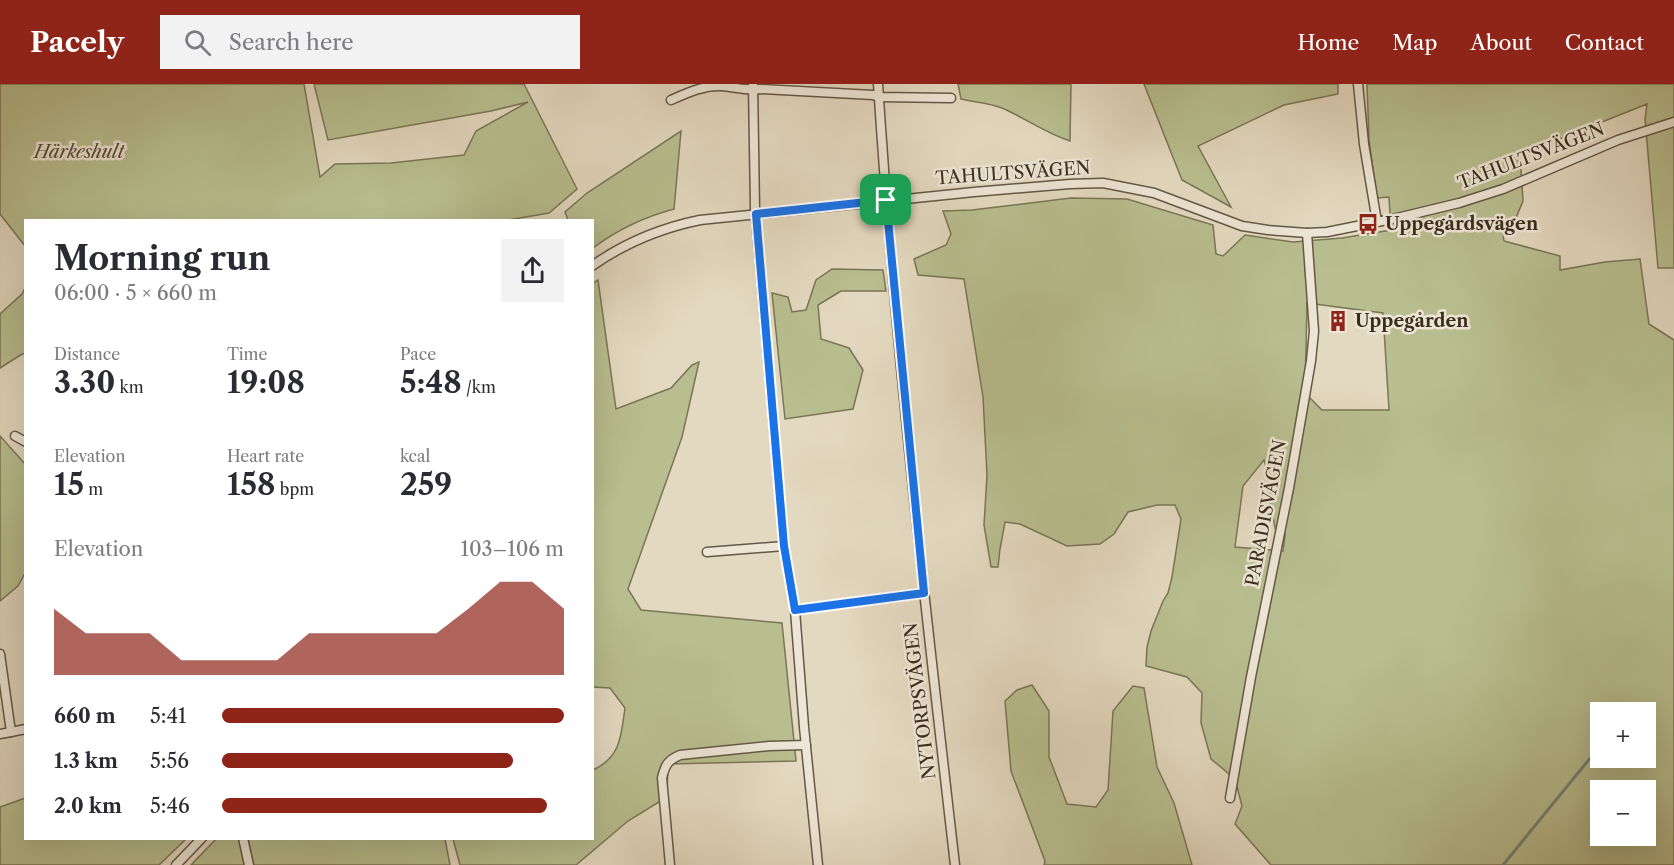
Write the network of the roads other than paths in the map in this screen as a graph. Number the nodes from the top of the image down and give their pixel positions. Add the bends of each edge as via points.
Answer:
1 (878, 84) edge
2 (1358, 84) edge
3 (753, 87) edge
4 (879, 97) junction
5 (951, 98) dead end
6 (671, 100) dead end
7 (1674, 122) edge
8 (886, 200) junction
9 (756, 214) junction
10 (1377, 222) junction
11 (1307, 233) junction
12 (594, 265) edge
13 (15, 436) dead end
14 (24, 441) edge
15 (784, 546) junction
16 (707, 552) dead end
17 (924, 593) junction
18 (795, 610) junction
19 (0, 654) edge
20 (24, 729) edge
21 (11, 732) junction
22 (0, 734) edge
23 (806, 745) junction
24 (1230, 798) dead end
25 (200, 840) edge
26 (243, 840) edge
27 (176, 865) edge
28 (249, 865) edge
29 (670, 865) edge
30 (818, 865) edge
31 (955, 865) edge

1 - 4 street, NYTORPSVÄGEN
2 - 10 street
3 - 4 street
3 - 6 street via 719,86
3 - 9 street
4 - 5 street
4 - 8 street, NYTORPSVÄGEN
7 - 10 street, TAHULTSVÄGEN via 1618,140 1503,189
8 - 9 street, TAHULTSVÄGEN
8 - 11 street, TAHULTSVÄGEN via 1103,183 1154,193 1242,226
8 - 17 street, NYTORPSVÄGEN
9 - 12 street, TAHULTSVÄGEN via 676,225 623,246
9 - 15 street
10 - 11 street, TAHULTSVÄGEN
11 - 24 street, PARADISVÄGEN via 1314,331 1311,361
13 - 14 street
15 - 16 street
15 - 18 street
17 - 18 street
17 - 31 street, NYTORPSVÄGEN
18 - 23 street
19 - 21 street
20 - 21 street
21 - 22 street
23 - 29 street via 680,755 671,759 662,778
23 - 30 street
25 - 27 street
26 - 28 street

